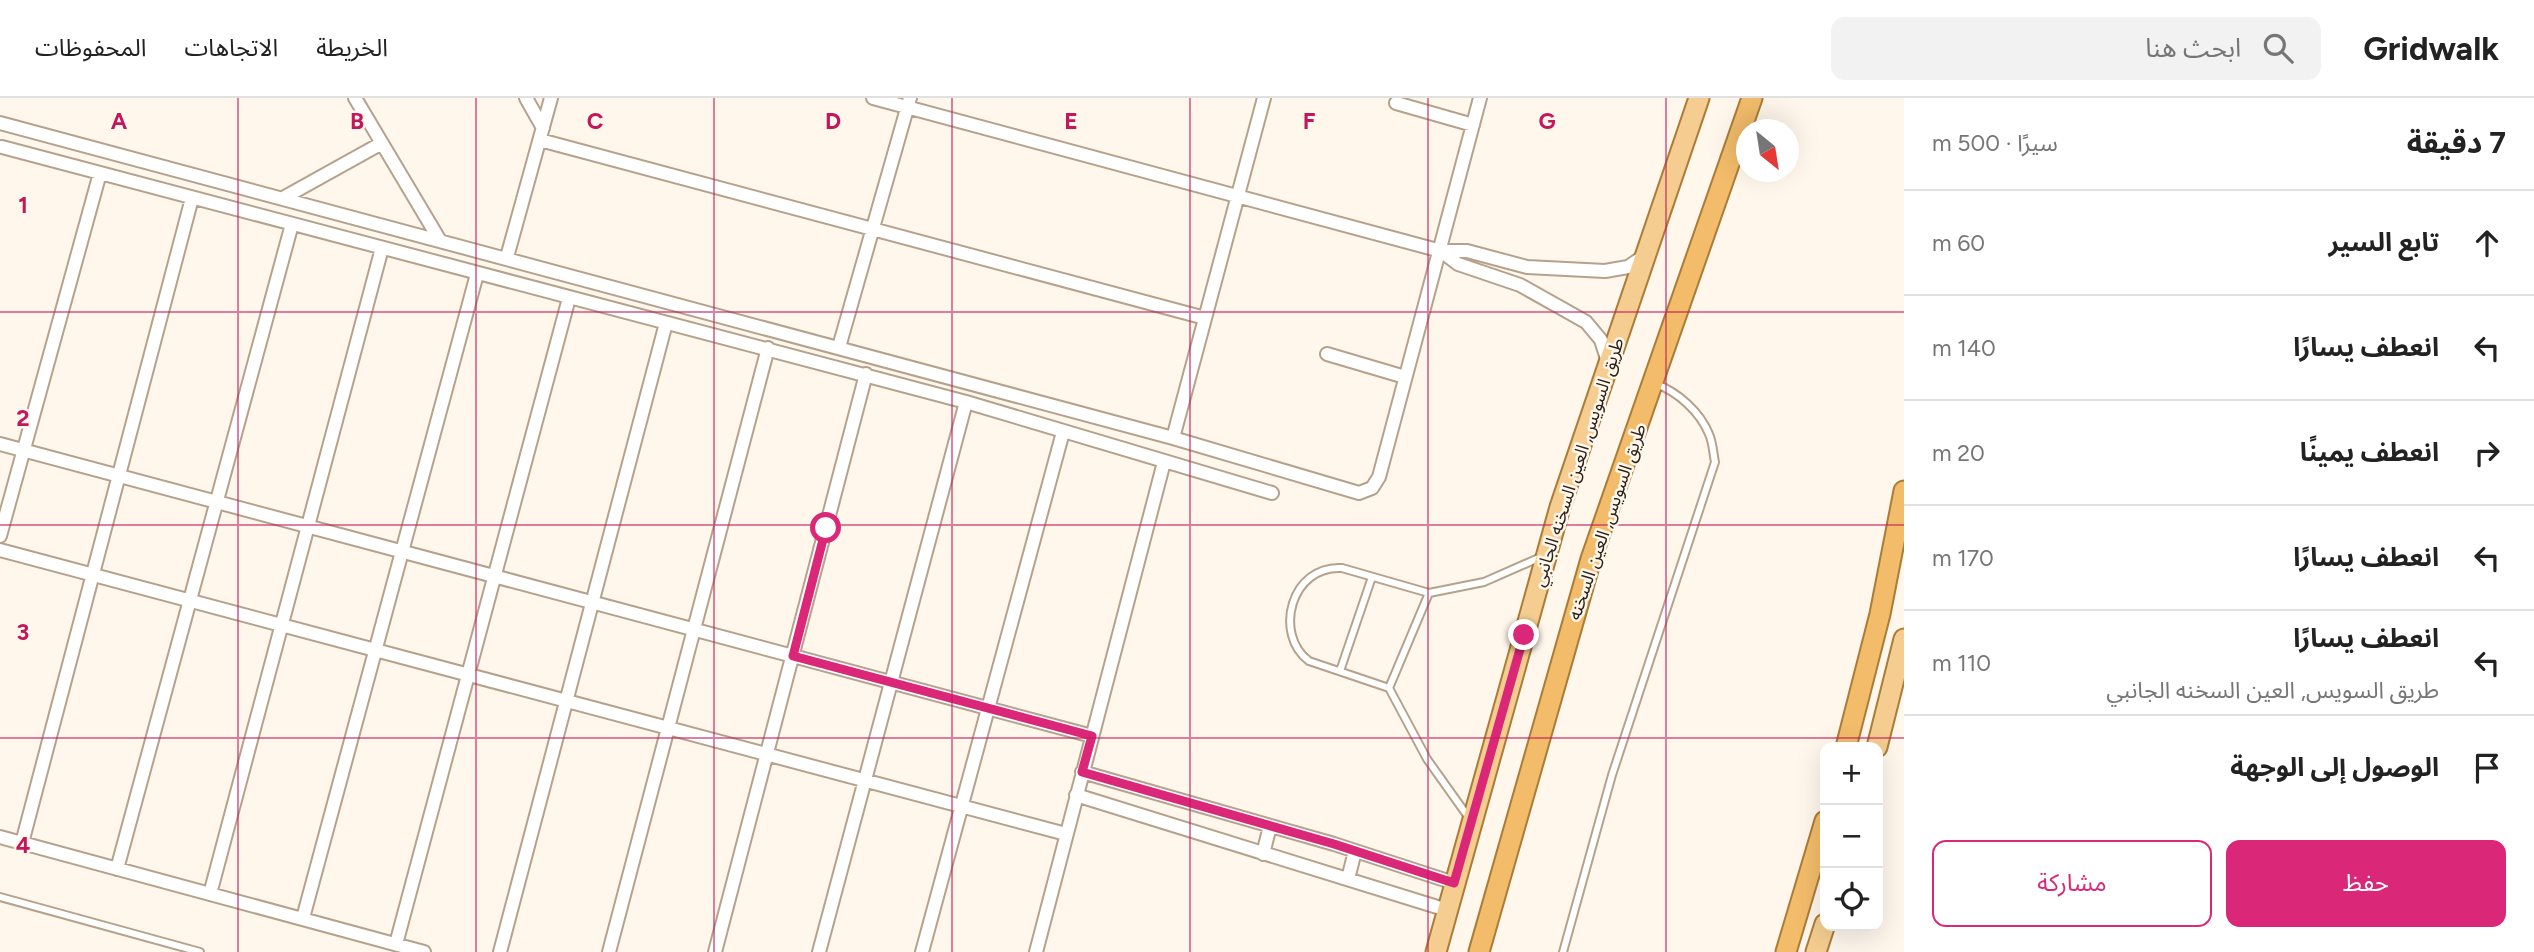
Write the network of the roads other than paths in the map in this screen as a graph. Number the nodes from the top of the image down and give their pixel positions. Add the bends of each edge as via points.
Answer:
1 (355, 98) edge
2 (526, 98) edge
3 (551, 98) edge
4 (873, 98) edge
5 (1264, 98) edge
6 (1480, 98) edge
7 (1699, 98) edge
8 (1752, 98) edge
9 (908, 102) edge
10 (1396, 103) dead end
11 (0, 123) edge
12 (1473, 125) junction
13 (541, 134) junction
14 (382, 143) junction
15 (1, 150) edge
16 (100, 173) junction
17 (1238, 194) junction
18 (192, 198) junction
19 (283, 198) junction
20 (292, 224) junction
21 (873, 229) junction
22 (439, 239) junction
23 (382, 248) junction
24 (1441, 251) junction
25 (1645, 255) junction
26 (507, 257) junction
27 (1505, 261) junction
28 (1539, 267) junction
29 (477, 274) junction
30 (1501, 279) junction
31 (1533, 292) junction
32 (569, 298) junction
33 (1205, 318) junction
34 (666, 323) junction
35 (768, 348) junction
36 (839, 348) junction
37 (1327, 354) dead end
38 (1609, 364) junction
39 (866, 374) junction
40 (1405, 377) junction
41 (1654, 383) junction
42 (966, 402) junction
43 (1063, 432) junction
44 (1173, 438) junction
45 (0, 444) edge
46 (23, 450) junction
47 (1164, 462) junction
48 (119, 476) junction
49 (1904, 491) edge
50 (1272, 493) dead end
51 (216, 502) junction
52 (308, 526) junction
53 (0, 536) edge
54 (0, 550) edge
55 (401, 551) junction
56 (1546, 555) junction
57 (93, 575) junction
58 (494, 576) junction
59 (1372, 577) junction
60 (1429, 593) junction
61 (190, 600) junction
62 (592, 602) junction
63 (282, 625) junction
64 (694, 629) junction
65 (1904, 639) edge
66 (375, 650) junction
67 (793, 656) junction
68 (1340, 671) junction
69 (468, 674) junction
70 (891, 682) junction
71 (1389, 688) junction
72 (565, 700) junction
73 (988, 708) junction
74 (668, 728) junction
75 (1092, 736) junction
76 (1847, 742) edge
77 (1878, 742) edge
78 (767, 754) junction
79 (1082, 772) junction
80 (865, 780) junction
81 (1111, 780) junction
82 (1076, 795) junction
83 (1105, 804) junction
84 (961, 806) junction
85 (1472, 822) junction
86 (1270, 827) junction
87 (1066, 834) junction
88 (0, 837) edge
89 (1820, 838) edge
90 (22, 843) junction
91 (1355, 851) junction
92 (1263, 854) junction
93 (117, 869) junction
94 (1348, 879) junction
95 (1454, 883) junction
96 (210, 894) junction
97 (0, 897) edge
98 (1447, 910) junction
99 (303, 918) junction
100 (1823, 931) edge
101 (396, 944) junction
102 (200, 952) edge
103 (424, 952) edge
104 (500, 952) edge
105 (609, 952) edge
106 (715, 952) edge
107 (819, 952) edge
108 (922, 952) edge
109 (1036, 952) edge
110 (1436, 952) edge
111 (1479, 952) edge
112 (1563, 952) edge
113 (1786, 952) edge
114 (1816, 952) edge

1 - 14 street
2 - 13 street
3 - 13 street
4 - 9 street
5 - 17 street
6 - 12 street
7 - 25 main road, طريق السويس, العين السخنه الجانبي
8 - 41 highway, طريق السويس, العين السخنه
9 - 17 street
9 - 21 street
10 - 12 street
11 - 19 street
12 - 24 street
13 - 21 street
13 - 26 street
14 - 19 street
14 - 22 street
15 - 16 street
16 - 18 street
16 - 46 street
17 - 24 street
17 - 33 street
18 - 20 street
18 - 48 street
19 - 22 street
20 - 23 street
20 - 51 street
21 - 33 street
21 - 36 street
22 - 26 street
23 - 29 street
23 - 52 street
24 - 27 street via 1467,251
24 - 30 street via 1458,264
24 - 40 street
25 - 28 street via 1616,270
25 - 38 main road, طريق السويس, العين السخنه الجانبي
26 - 36 street
27 - 28 street
27 - 30 street
28 - 31 street
29 - 32 street
29 - 55 street
30 - 31 street
31 - 38 street via 1592,327
32 - 34 street
32 - 58 street
33 - 44 street
34 - 35 street
34 - 62 street
35 - 39 street
35 - 64 street
36 - 44 street
37 - 40 street
38 - 56 main road, طريق السويس, العين السخنه الجانبي
39 - 42 street
39 - 67 street
40 - 44 street via 1379,477 1364,492
41 - 111 highway, طريق السويس, العين السخنه via 1591,559
41 - 112 lane via 1669,389 1698,414 1709,434 1715,462 1612,775
42 - 43 street
42 - 70 street
43 - 47 street
43 - 73 street
45 - 46 street
46 - 48 street
46 - 53 street
47 - 50 street
47 - 75 street
48 - 51 street
48 - 57 street
49 - 76 highway via 1880,614
51 - 52 street
51 - 61 street
52 - 55 street
52 - 63 street
54 - 57 street
55 - 58 street
55 - 66 street
56 - 60 lane via 1484,582
56 - 85 main road, طريق السويس, العين السخنه الجانبي
57 - 61 street
57 - 90 street
58 - 62 street
58 - 69 street
59 - 60 lane
59 - 68 lane
59 - 68 lane via 1342,568 1317,571 1304,581 1291,611 1294,647 1309,661
60 - 71 lane
61 - 63 street
61 - 93 street
62 - 64 street
62 - 72 street
63 - 66 street
63 - 96 street
64 - 67 street
64 - 74 street
65 - 77 main road
66 - 69 street
66 - 99 street
67 - 70 street
67 - 78 street
68 - 71 lane
69 - 72 street
69 - 101 street
70 - 73 street
70 - 80 street
71 - 85 lane via 1427,759
72 - 74 street
72 - 104 street
73 - 75 street
73 - 84 street
74 - 78 street
74 - 105 street
75 - 79 street
78 - 80 street
78 - 106 street
79 - 81 street
79 - 82 street
80 - 84 street
80 - 107 street
81 - 83 street
81 - 86 street
82 - 83 street
82 - 87 street
83 - 92 street
84 - 87 street
84 - 108 street
85 - 95 main road, طريق السويس, العين السخنه الجانبي
86 - 91 street
86 - 92 street
87 - 109 street
88 - 90 street
89 - 113 highway
90 - 93 street
91 - 94 street
91 - 95 street
92 - 94 street
93 - 96 street
94 - 98 street
95 - 98 main road, طريق السويس, العين السخنه الجانبي
96 - 99 street
97 - 102 lane
98 - 110 main road, طريق السويس, العين السخنه الجانبي
99 - 101 street
100 - 114 main road
101 - 103 street

